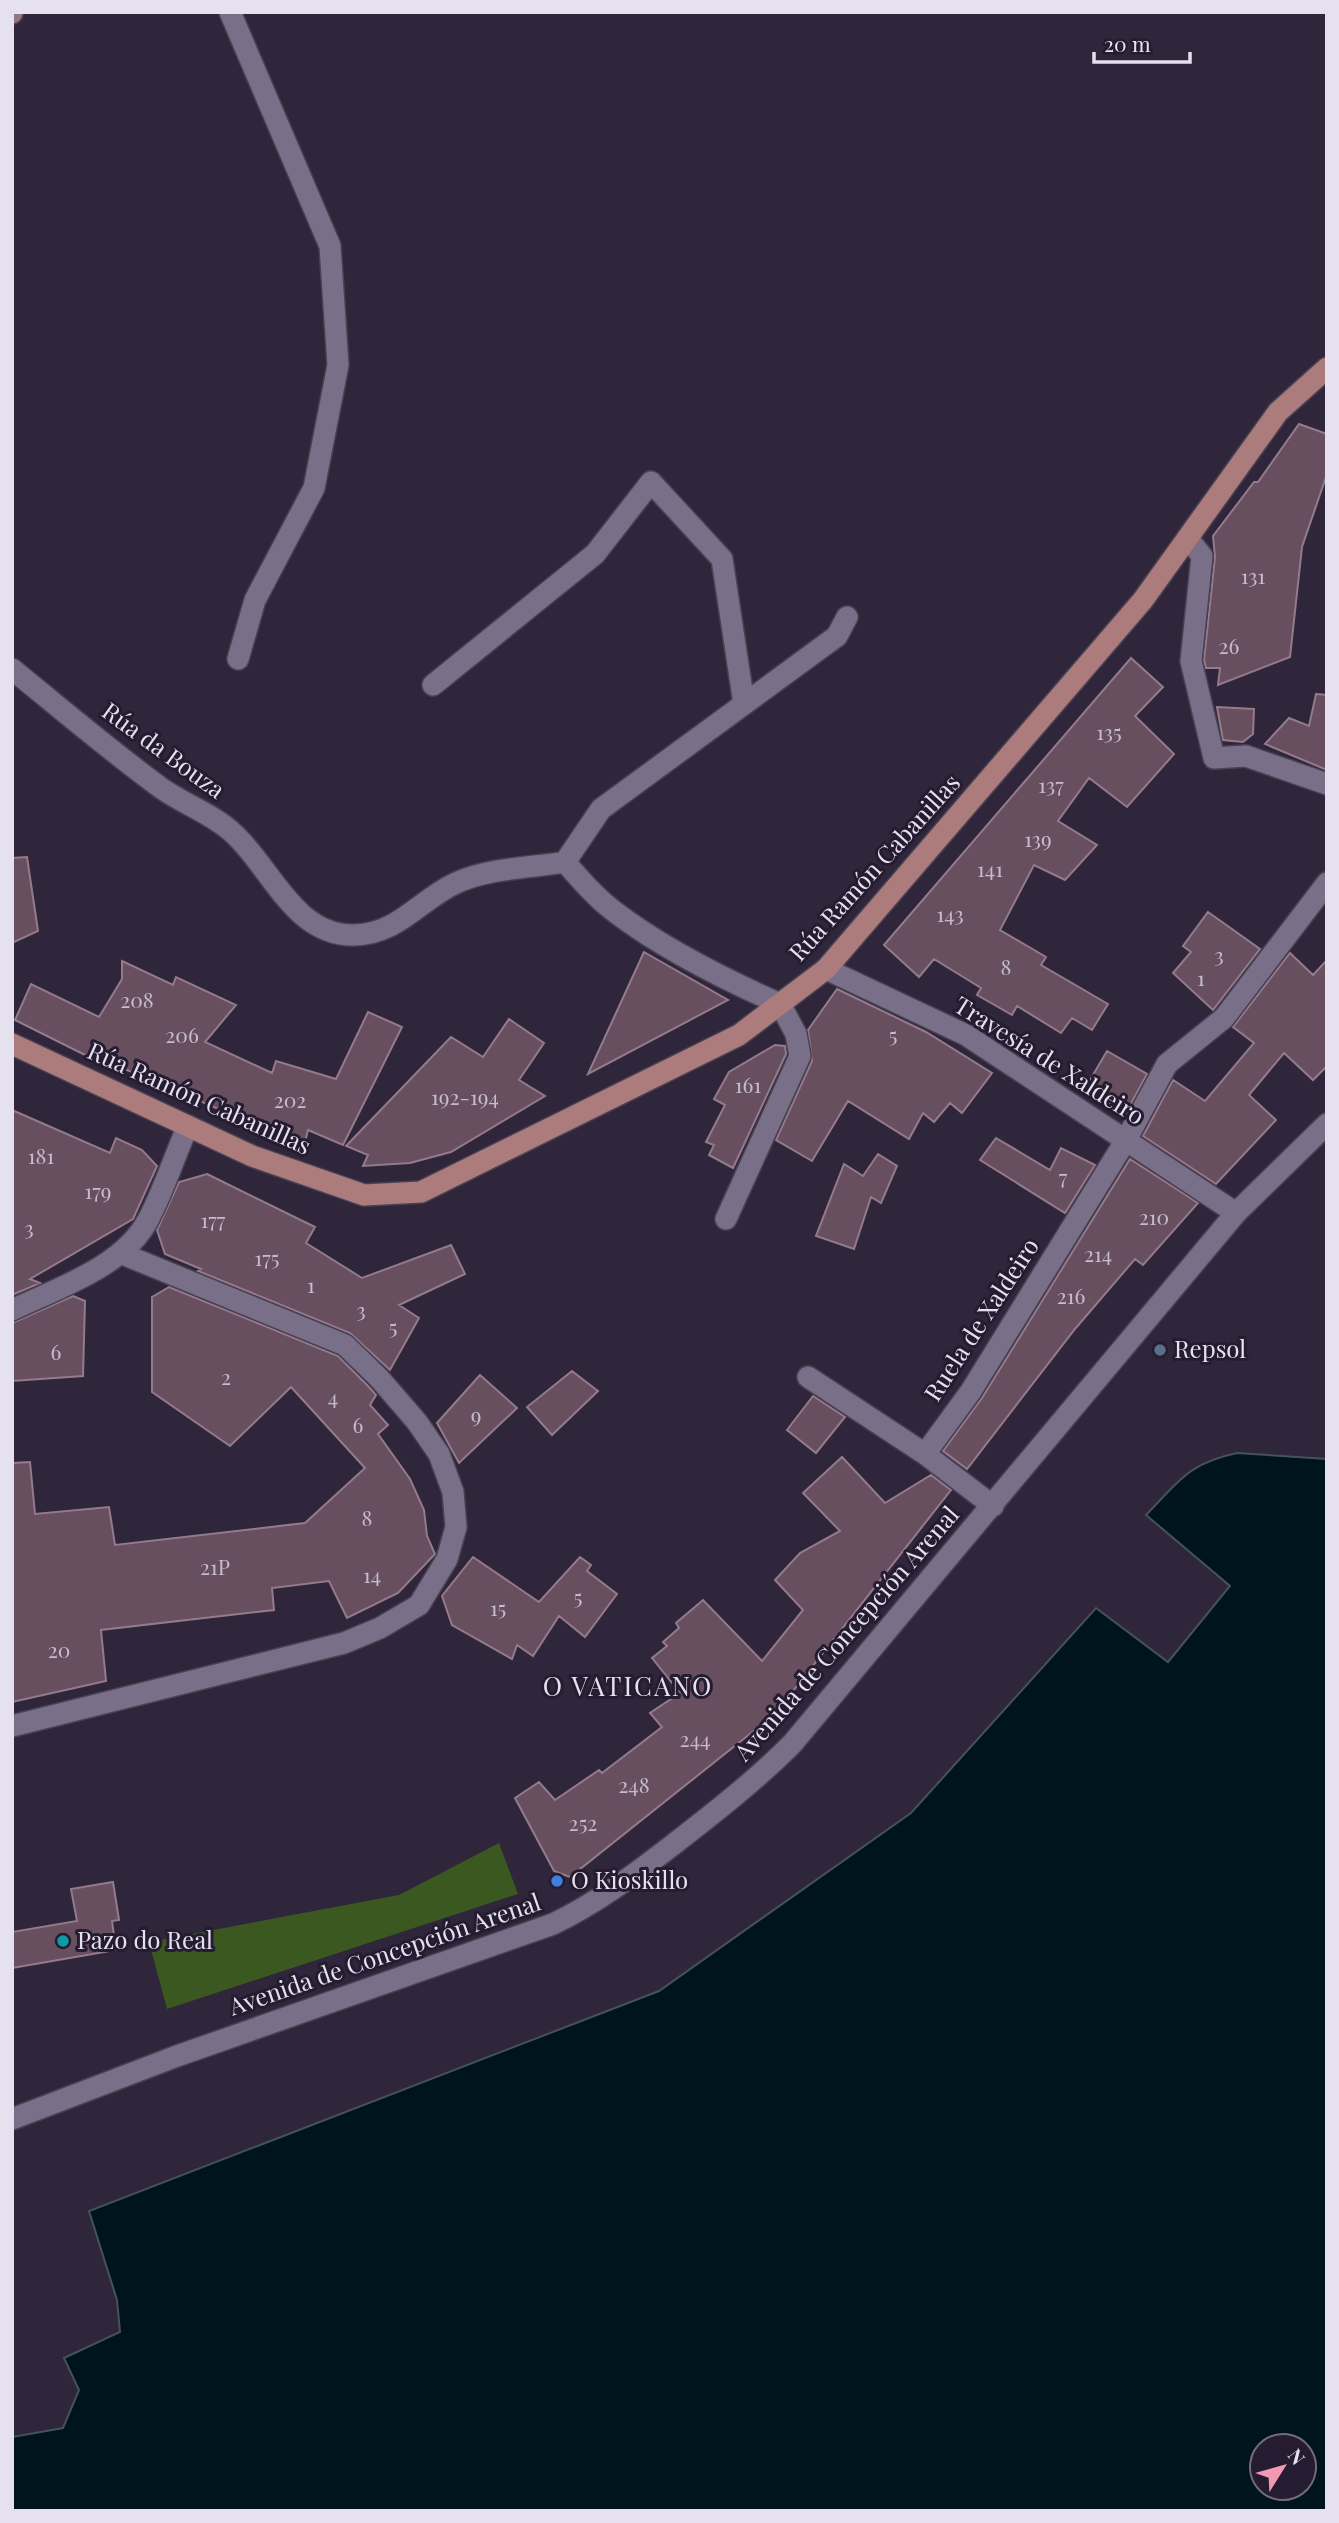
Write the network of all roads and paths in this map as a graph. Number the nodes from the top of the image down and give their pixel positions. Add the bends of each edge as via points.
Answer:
1 (230, 12) edge
2 (1327, 368) edge
3 (1189, 540) junction
4 (847, 617) dead end
5 (238, 659) dead end
6 (12, 669) edge
7 (433, 685) dead end
8 (744, 704) junction
9 (1327, 784) edge
10 (565, 862) junction
11 (1327, 883) edge
12 (826, 969) junction
13 (780, 1004) junction
14 (12, 1044) edge
15 (1327, 1124) edge
16 (187, 1126) junction
17 (1126, 1140) junction
18 (1236, 1213) junction
19 (726, 1219) dead end
20 (120, 1254) junction
21 (12, 1311) edge
22 (808, 1377) dead end
23 (925, 1454) junction
24 (993, 1506) junction
25 (12, 1726) edge
26 (12, 2119) edge

1 - 5 street via 330,246 338,365 314,488 255,600
2 - 3 main road, Rúa Ramón Cabanillas via 1278,411
3 - 9 street via 1202,556 1191,661 1214,758 1246,755
3 - 12 main road, Rúa Ramón Cabanillas via 1143,600
4 - 8 street via 837,636
6 - 10 street, Rúa da Bouza via 159,787 233,832 296,910 337,933 383,931 454,883 475,876
7 - 8 street via 594,554 651,482 722,559
8 - 10 street via 601,809
10 - 13 street via 594,895 636,927
11 - 17 street, Ruela de Xaldeiro via 1224,1018 1167,1064
12 - 13 main road, Rúa Ramón Cabanillas
12 - 17 street, Travesía de Xaldeiro via 966,1035
13 - 16 main road, Rúa Ramón Cabanillas via 740,1035 421,1192 363,1195 252,1156
13 - 19 street via 796,1034 800,1056
14 - 16 main road, Rúa Ramón Cabanillas
15 - 18 street, Avenida de Concepción Arenal
16 - 20 street via 147,1222
17 - 18 street, Travesía de Xaldeiro
17 - 23 street, Ruela de Xaldeiro via 971,1391
18 - 24 street, Avenida de Concepción Arenal
20 - 21 street
20 - 25 street via 345,1345 417,1422 439,1454 453,1492 456,1527 430,1593 419,1605 380,1628 344,1643
22 - 23 street
23 - 24 street
24 - 26 street, Avenida de Concepción Arenal via 754,1783 578,1912

